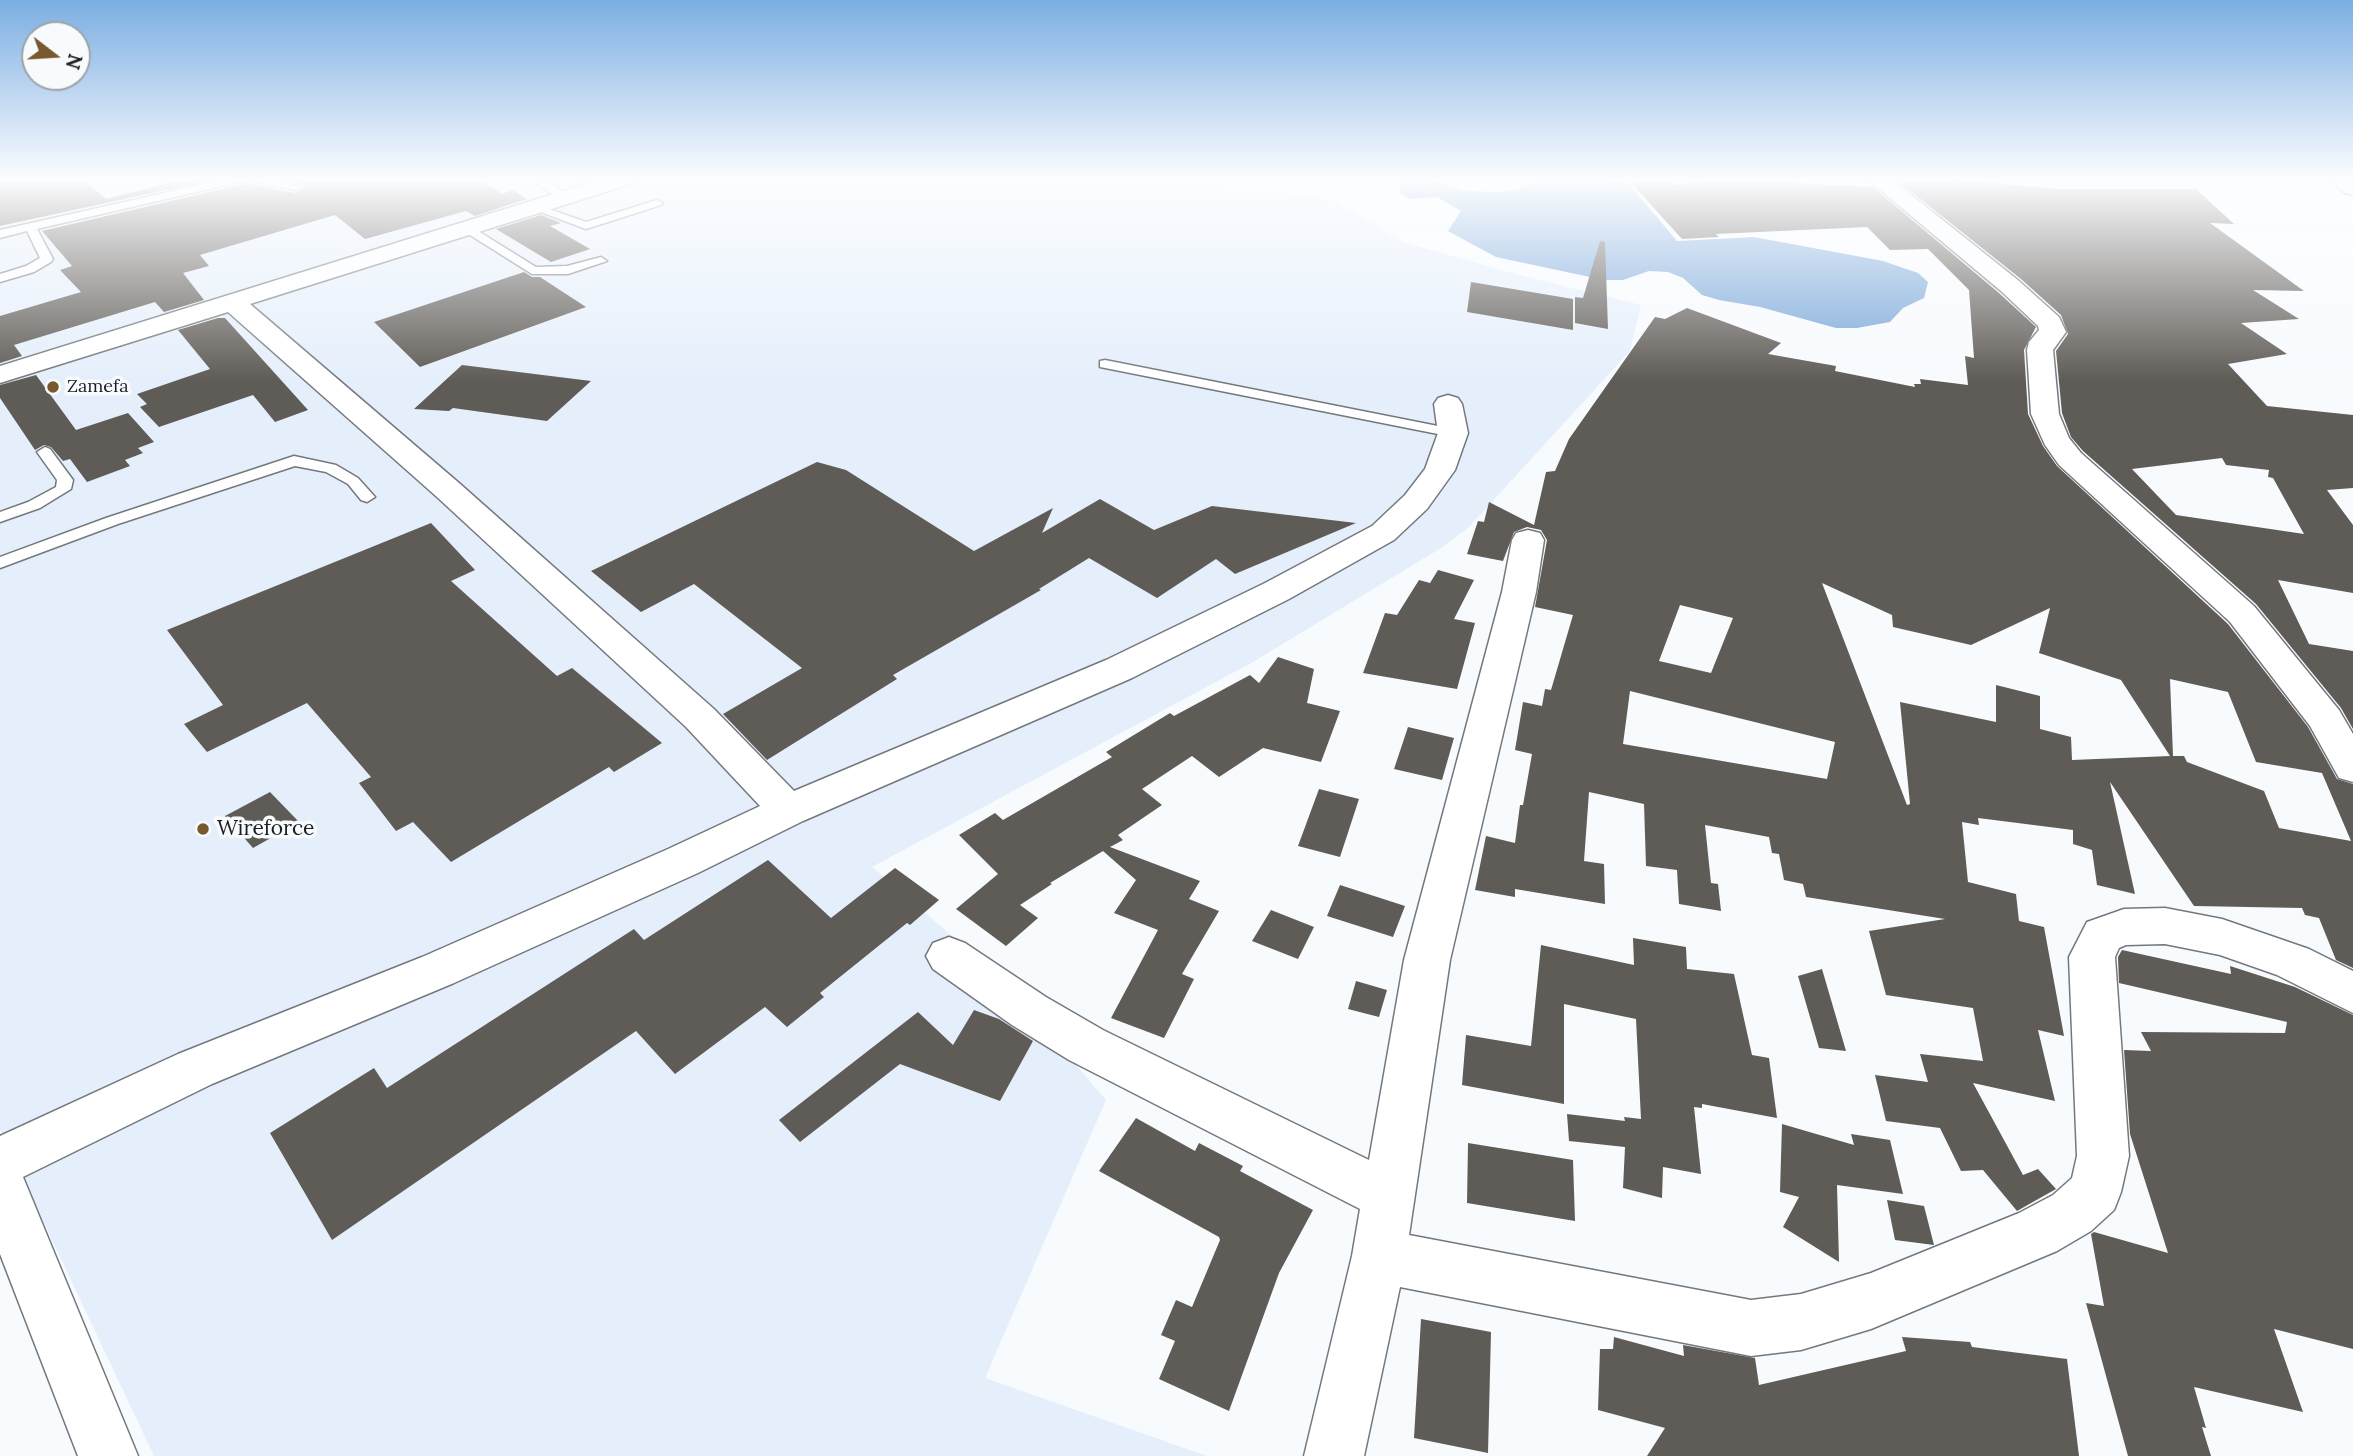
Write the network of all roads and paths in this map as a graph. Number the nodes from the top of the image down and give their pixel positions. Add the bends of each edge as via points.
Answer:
1 (40, 246) edge
2 (408, 246) edge
3 (494, 246) edge
4 (1961, 246) edge
5 (601, 261) dead end
6 (0, 278) edge
7 (232, 301) junction
8 (1105, 364) dead end
9 (0, 375) edge
10 (1451, 418) joint
11 (45, 452) dead end
12 (367, 497) dead end
13 (0, 517) edge
14 (1528, 540) dead end
15 (0, 563) edge
16 (2353, 768) edge
17 (788, 810) junction
18 (950, 956) dead end
19 (2353, 993) edge
20 (0, 1162) edge
21 (0, 1185) edge
22 (1389, 1197) junction
23 (1379, 1256) junction
24 (108, 1456) edge
25 (1334, 1456) edge

1 - 6 lane via 47,259
2 - 7 street
3 - 5 lane via 541,272
4 - 16 street via 2050,323 2053,332 2040,350 2045,414 2070,459 2242,614 2325,719
7 - 9 street
7 - 17 street via 700,718
8 - 10 lane
10 - 17 street via 1440,470 1416,502 1383,533 1119,670
11 - 13 lane via 65,480 63,489
12 - 15 lane via 353,481 331,468 294,461
14 - 22 street via 1427,960
17 - 20 street via 438,970 195,1069
18 - 22 street via 1029,1012 1086,1045
19 - 23 street via 2293,962 2222,937 2165,926 2124,927 2103,935 2092,957 2103,1156 2095,1192 2072,1213 2038,1232 1871,1301 1801,1322 1751,1328
21 - 24 street
22 - 23 street
23 - 25 street

